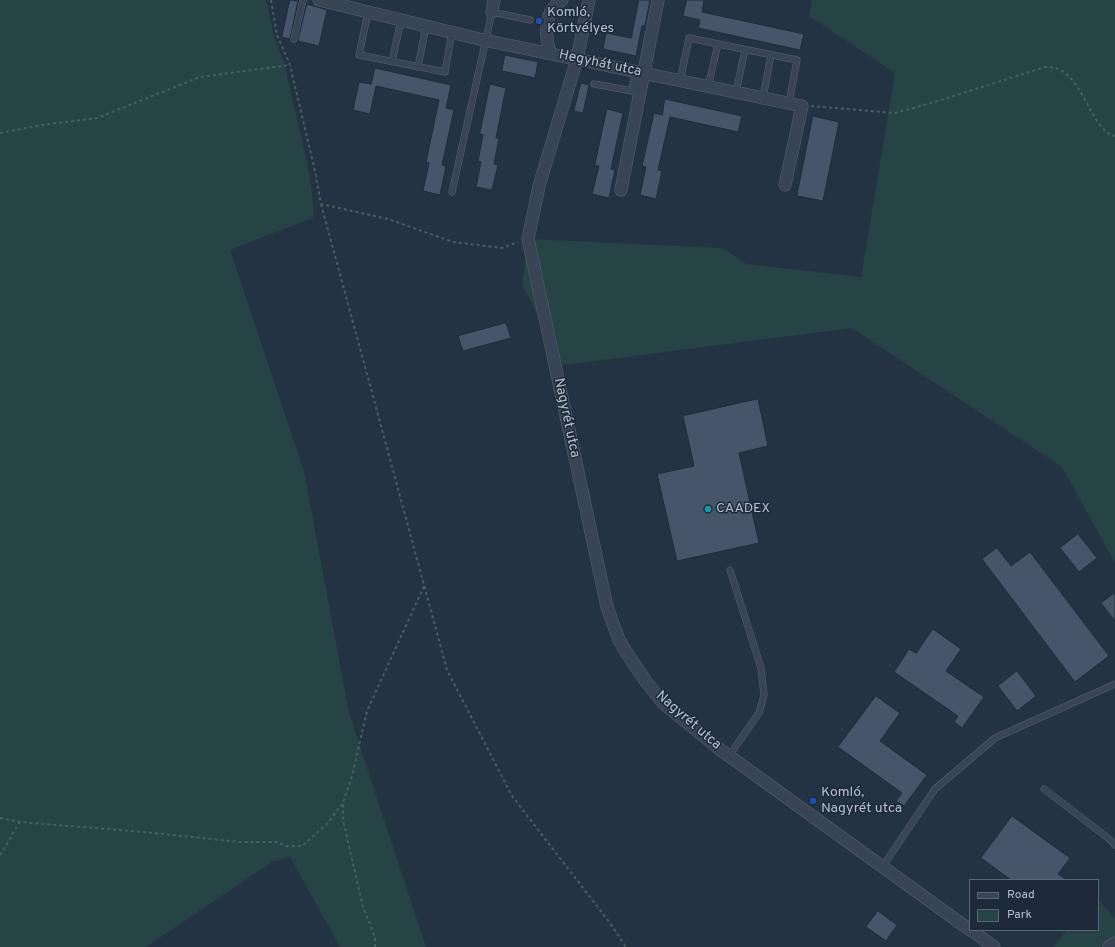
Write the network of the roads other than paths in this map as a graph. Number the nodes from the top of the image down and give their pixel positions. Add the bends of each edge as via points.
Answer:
1 (303, 0) edge
2 (319, 0) edge
3 (494, 0) edge
4 (562, 0) edge
5 (589, 0) edge
6 (658, 0) edge
7 (368, 12) junction
8 (492, 12) junction
9 (401, 20) junction
10 (530, 20) dead end
11 (426, 26) junction
12 (452, 32) junction
13 (294, 39) dead end
14 (486, 40) junction
15 (718, 44) junction
16 (745, 50) junction
17 (550, 53) junction
18 (771, 55) junction
19 (577, 59) junction
20 (392, 62) junction
21 (418, 67) junction
22 (639, 73) junction
23 (680, 81) junction
24 (594, 84) dead end
25 (708, 87) junction
26 (736, 92) junction
27 (763, 98) junction
28 (789, 103) junction
29 (785, 185) dead end
30 (621, 190) dead end
31 (452, 192) dead end
32 (730, 570) dead end
33 (1115, 684) edge
34 (729, 756) junction
35 (1044, 789) dead end
36 (1115, 846) edge
37 (883, 866) junction
38 (969, 929) edge
39 (971, 931) edge
40 (1115, 943) edge
41 (994, 947) edge
42 (1109, 947) edge

1 - 13 lane
2 - 7 street, Hegyhát utca
3 - 8 street
4 - 17 street via 555,4 545,30
5 - 19 street
6 - 22 street
7 - 9 street, Hegyhát utca
7 - 20 lane via 359,55
8 - 10 lane
8 - 14 lane
9 - 11 street, Hegyhát utca
9 - 20 lane
11 - 12 street, Hegyhát utca
11 - 21 lane
12 - 14 street, Hegyhát utca
12 - 21 lane via 445,72
14 - 17 street, Hegyhát utca
14 - 31 lane
15 - 16 lane
15 - 23 lane via 689,38
15 - 25 lane
16 - 18 lane
16 - 26 lane
17 - 19 street, Hegyhát utca
18 - 27 lane
18 - 28 lane via 797,60
19 - 22 street, Hegyhát utca
19 - 34 street, Nagyrét utca via 539,186 528,239 607,607 619,640 646,683 664,703
20 - 21 lane
22 - 23 street, Hegyhát utca
22 - 24 lane via 632,91
22 - 30 street
23 - 25 street, Hegyhát utca
25 - 26 street, Hegyhát utca
26 - 27 street, Hegyhát utca
27 - 28 street, Hegyhát utca
28 - 29 street, Hegyhát utca via 802,106
32 - 34 lane via 761,668 764,695 759,713
33 - 37 lane via 995,738 935,789
34 - 37 street, Nagyrét utca
35 - 36 lane
37 - 38 street, Nagyrét utca
39 - 41 street, Nagyrét utca
40 - 42 street

